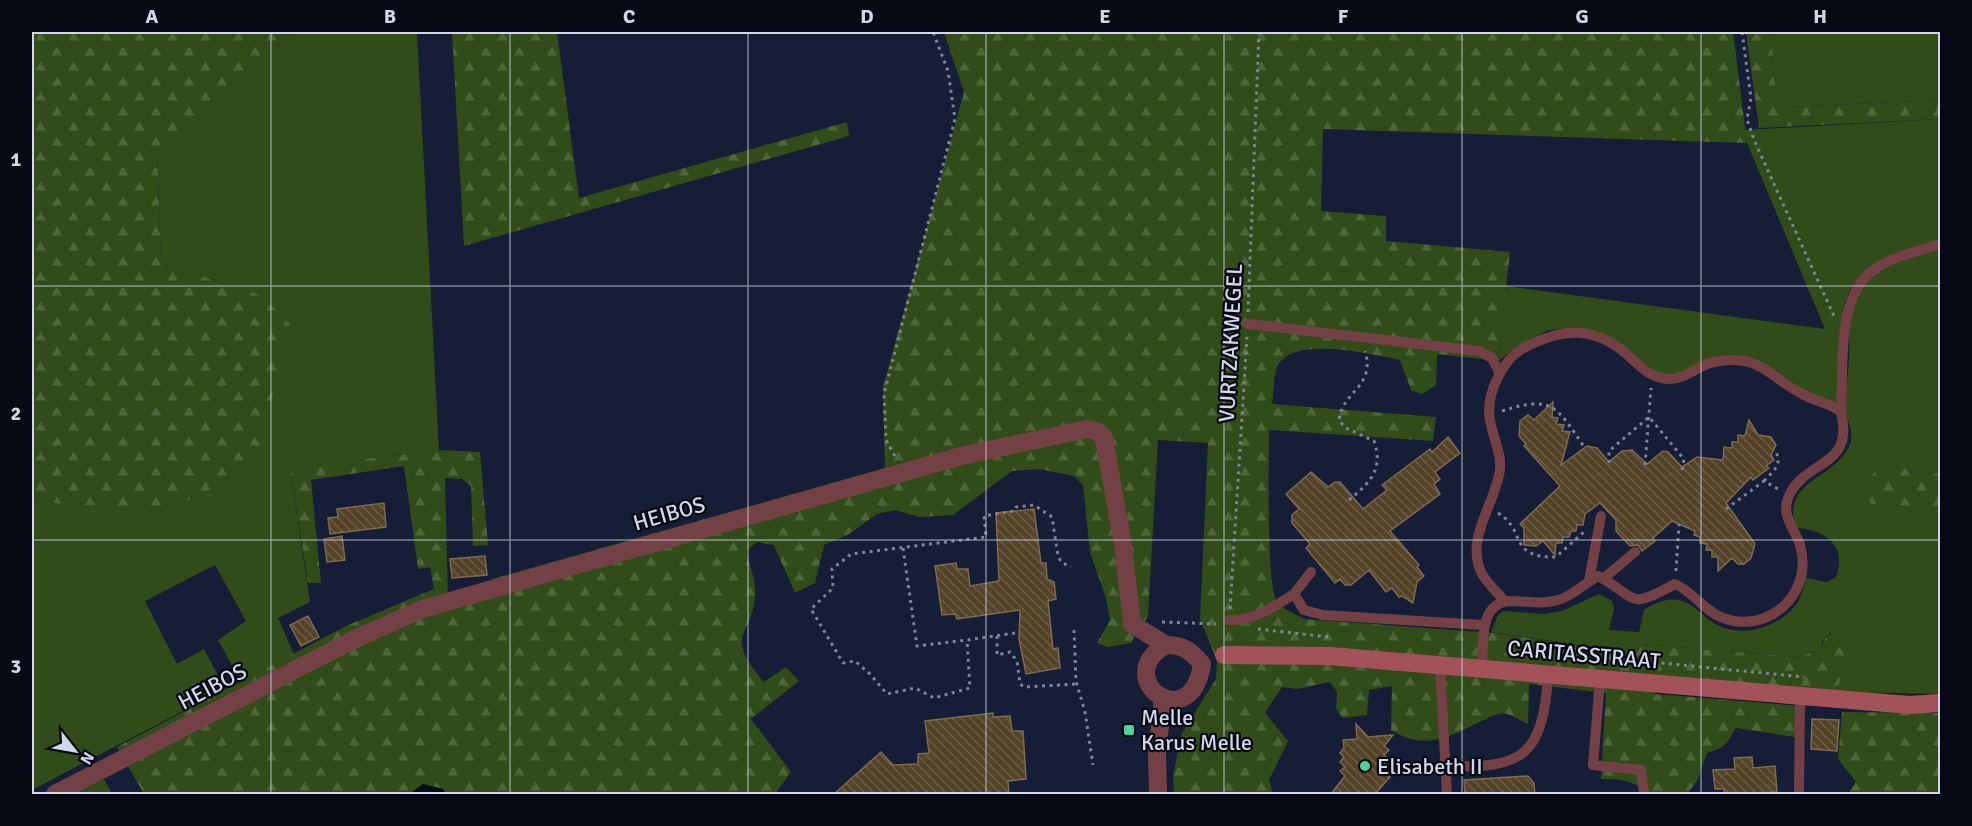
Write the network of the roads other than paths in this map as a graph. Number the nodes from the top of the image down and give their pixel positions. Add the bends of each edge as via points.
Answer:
1 (1941, 244) edge
2 (1248, 324) road end
3 (1499, 372) junction
4 (1841, 412) junction
5 (1601, 516) road end
6 (1635, 552) dead end
7 (1311, 572) dead end
8 (1603, 579) junction
9 (1589, 581) junction
10 (1294, 594) junction
11 (1505, 602) junction
12 (1228, 623) road end
13 (1484, 625) junction
14 (1166, 645) junction
15 (1483, 661) junction
16 (1202, 664) junction
17 (1440, 666) junction
18 (1548, 675) junction
19 (1600, 680) junction
20 (1800, 696) junction
21 (1163, 699) junction
22 (1941, 703) edge
23 (1445, 766) junction
24 (55, 795) edge
25 (1158, 795) edge
26 (1447, 795) edge
27 (1644, 795) edge
28 (1799, 795) edge

1 - 4 lane via 1891,260 1860,281 1847,310
2 - 3 lane via 1479,351 1492,358
3 - 4 lane via 1517,352 1547,335 1568,332 1592,335 1614,345 1652,377 1671,380 1709,363 1729,360 1758,363 1804,395
3 - 11 lane via 1489,415 1500,467 1489,507 1479,526 1477,548 1482,574
4 - 8 lane via 1844,441 1800,480 1790,495 1786,516 1800,546 1803,565 1800,584 1778,612 1760,621 1741,623 1712,614 1687,589 1675,584 1650,599 1634,599
5 - 9 lane
6 - 8 lane
7 - 10 lane
8 - 9 lane via 1598,576
9 - 11 lane via 1561,600
10 - 12 lane via 1243,621
10 - 13 lane via 1304,610 1323,615
11 - 13 lane via 1490,611
13 - 15 lane
14 - 16 street via 1180,645
14 - 21 street via 1150,658 1146,679 1152,691
14 - 24 street, HEIBOS via 1132,624 1104,438 1087,429 961,456 422,609 353,640
15 - 17 street, CARITASSTRAAT
15 - 18 street, CARITASSTRAAT
16 - 17 street, CARITASSTRAAT via 1224,655 1330,656
16 - 21 street via 1199,682 1186,697
17 - 23 lane
18 - 19 street, CARITASSTRAAT
18 - 23 lane via 1535,740 1521,756 1486,768
19 - 20 street, CARITASSTRAAT
19 - 27 lane via 1593,765 1641,770
20 - 22 street, CARITASSTRAAT via 1909,705
20 - 28 lane
21 - 25 street via 1157,754
23 - 26 lane

